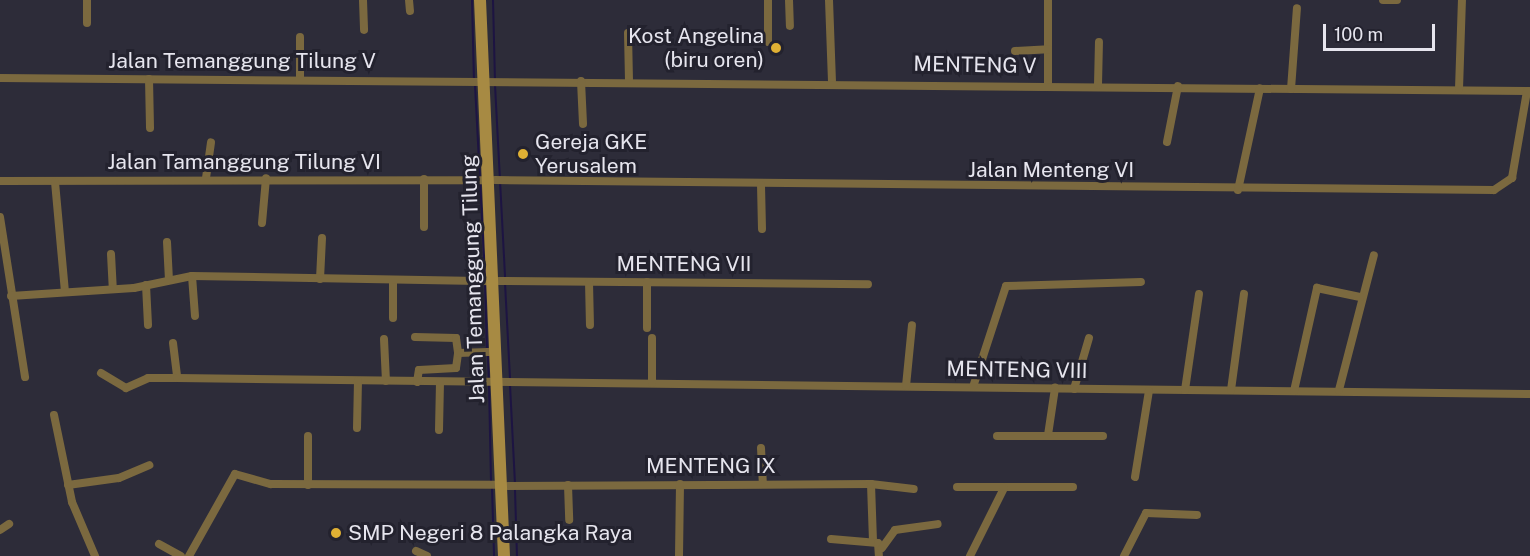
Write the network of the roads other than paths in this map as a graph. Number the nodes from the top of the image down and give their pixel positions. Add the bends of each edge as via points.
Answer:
1 (87, 0) edge
2 (363, 0) edge
3 (409, 0) edge
4 (480, 0) edge
5 (488, 0) edge
6 (768, 0) edge
7 (789, 0) edge
8 (830, 0) edge
9 (1048, 0) edge
10 (1383, 0) edge
11 (1397, 0) edge
12 (1462, 0) edge
13 (1297, 8) dead end
14 (410, 11) dead end
15 (87, 23) dead end
16 (790, 26) dead end
17 (364, 30) dead end
18 (628, 33) dead end
19 (300, 37) dead end
20 (768, 42) dead end
21 (1099, 42) dead end
22 (1048, 49) junction
23 (1015, 51) dead end
24 (0, 78) edge
25 (149, 79) junction
26 (300, 80) junction
27 (487, 80) junction
28 (582, 81) junction
29 (629, 81) junction
30 (832, 81) junction
31 (1048, 84) junction
32 (1098, 85) junction
33 (1178, 86) junction
34 (1260, 88) junction
35 (1291, 89) junction
36 (1460, 89) junction
37 (1529, 91) edge
38 (583, 124) dead end
39 (150, 128) dead end
40 (210, 142) dead end
41 (1167, 142) dead end
42 (206, 178) junction
43 (266, 178) junction
44 (424, 179) junction
45 (491, 180) junction
46 (0, 181) edge
47 (55, 182) junction
48 (761, 185) junction
49 (1238, 190) junction
50 (0, 217) edge
51 (262, 223) dead end
52 (424, 227) dead end
53 (762, 229) dead end
54 (322, 238) dead end
55 (167, 242) dead end
56 (111, 254) dead end
57 (1374, 255) dead end
58 (192, 276) junction
59 (169, 278) junction
60 (320, 279) junction
61 (393, 281) junction
62 (496, 281) junction
63 (589, 282) junction
64 (647, 282) junction
65 (1141, 282) dead end
66 (868, 284) dead end
67 (146, 285) junction
68 (113, 289) junction
69 (65, 291) junction
70 (1199, 294) dead end
71 (1245, 294) dead end
72 (11, 296) junction
73 (1360, 297) junction
74 (195, 316) dead end
75 (393, 318) dead end
76 (148, 325) dead end
77 (590, 325) dead end
78 (912, 325) dead end
79 (647, 328) dead end
80 (415, 337) dead end
81 (652, 338) dead end
82 (1089, 338) dead end
83 (384, 339) dead end
84 (173, 343) dead end
85 (458, 352) junction
86 (495, 352) junction
87 (101, 373) dead end
88 (25, 377) dead end
89 (177, 378) junction
90 (358, 381) junction
91 (386, 381) junction
92 (417, 382) junction
93 (440, 382) junction
94 (500, 383) junction
95 (652, 383) junction
96 (906, 386) junction
97 (973, 387) junction
98 (1055, 388) junction
99 (1074, 389) junction
100 (1185, 390) junction
101 (1231, 390) junction
102 (1339, 390) junction
103 (1149, 391) junction
104 (1294, 391) junction
105 (1530, 394) edge
106 (54, 415) dead end
107 (357, 428) dead end
108 (439, 430) dead end
109 (1048, 435) junction
110 (308, 436) dead end
111 (997, 436) dead end
112 (1103, 436) dead end
113 (761, 448) dead end
114 (149, 465) dead end
115 (1135, 477) dead end
116 (680, 484) junction
117 (762, 484) junction
118 (871, 484) junction
119 (68, 485) junction
120 (308, 485) junction
121 (505, 485) junction
122 (568, 485) junction
123 (957, 487) dead end
124 (1073, 487) dead end
125 (1004, 488) junction
126 (914, 489) dead end
127 (1197, 515) dead end
128 (569, 520) dead end
129 (9, 524) dead end
130 (938, 524) dead end
131 (0, 530) edge
132 (831, 539) dead end
133 (873, 541) junction
134 (159, 544) dead end
135 (416, 551) dead end
136 (880, 552) edge
137 (95, 556) edge
138 (181, 556) edge
139 (189, 556) edge
140 (427, 556) edge
141 (504, 556) edge
142 (511, 556) edge
143 (679, 556) edge
144 (970, 556) edge
145 (1124, 556) edge

1 - 15 street
2 - 17 street
3 - 14 street
4 - 27 street, Jalan Temanggung Tilung
5 - 27 street
6 - 20 street
7 - 16 street
8 - 30 street
9 - 22 street
10 - 11 street
12 - 36 street
13 - 35 street
18 - 29 street
19 - 26 street
21 - 32 street
22 - 23 street
22 - 31 street
24 - 25 street, Jalan Temanggung Tilung V
25 - 26 street, Jalan Temanggung Tilung V
25 - 39 street
26 - 27 street, Jalan Temanggung Tilung V
27 - 28 street, MENTENG V
27 - 45 street, Jalan Temanggung Tilung
28 - 29 street, MENTENG V
28 - 38 street
29 - 30 street, MENTENG V
30 - 31 street, MENTENG V
31 - 32 street, MENTENG V
32 - 33 street, MENTENG V
33 - 34 street, MENTENG V
33 - 41 street
34 - 35 street, MENTENG V
34 - 49 street
35 - 36 street, MENTENG V
36 - 37 street, MENTENG V
37 - 49 street, Jalan Menteng VI via 1514,172 1500,190
40 - 42 street
42 - 43 street, Jalan Tamanggung Tilung VI
42 - 47 street, Jalan Tamanggung Tilung VI
43 - 44 street, Jalan Tamanggung Tilung VI
43 - 51 street
44 - 45 street, Jalan Tamanggung Tilung VI
44 - 52 street
45 - 48 street, Jalan Menteng VI
45 - 62 street, Jalan Temanggung Tilung
46 - 47 street, Jalan Tamanggung Tilung VI
47 - 69 street
48 - 49 street, Jalan Menteng VI
48 - 53 street
50 - 72 street
54 - 60 street
55 - 59 street
56 - 68 street
57 - 73 street via 1368,292
58 - 59 street, MENTENG VII
58 - 60 street, MENTENG VII
58 - 74 street
59 - 67 street, MENTENG VII
60 - 61 street, MENTENG VII
61 - 62 street, MENTENG VII
61 - 75 street
62 - 63 street, MENTENG VII
62 - 86 street, Jalan Temanggung Tilung
62 - 94 street
63 - 64 street, MENTENG VII
63 - 77 street
64 - 66 street, MENTENG VII
64 - 79 street
65 - 97 street via 1006,286
67 - 68 street, MENTENG VII
67 - 76 street
68 - 69 street, MENTENG VII
69 - 72 street, MENTENG VII
70 - 100 street
71 - 101 street
72 - 88 street
73 - 102 street
73 - 104 street via 1317,288
78 - 96 street
80 - 85 street via 456,338
81 - 95 street
82 - 99 street
83 - 91 street
84 - 89 street
85 - 86 street
85 - 92 street via 456,368 418,371
86 - 94 street, Jalan Temanggung Tilung
87 - 89 street, MENTENG VIII via 126,388 148,378
89 - 90 street, MENTENG VIII
90 - 91 street, MENTENG VIII
90 - 107 street
91 - 92 street, MENTENG VIII
92 - 93 street, MENTENG VIII
93 - 94 street, MENTENG VIII
93 - 108 street
94 - 95 street, MENTENG VIII
94 - 121 street, Jalan Temanggung Tilung
95 - 96 street, MENTENG VIII
96 - 97 street, MENTENG VIII
97 - 98 street, MENTENG VIII
98 - 99 street, MENTENG VIII
98 - 109 street
99 - 103 street, MENTENG VIII
100 - 101 street, MENTENG VIII
100 - 103 street, MENTENG VIII
101 - 104 street, MENTENG VIII
102 - 104 street, MENTENG VIII
102 - 105 street, MENTENG VIII
103 - 115 street
106 - 119 street
109 - 111 street
109 - 112 street
110 - 120 street
113 - 117 street
114 - 119 street via 119,478
116 - 117 street, MENTENG IX
116 - 122 street, MENTENG IX
116 - 143 street
117 - 118 street, MENTENG IX
118 - 126 street, MENTENG IX
118 - 133 street
119 - 137 street
120 - 121 street, MENTENG IX
120 - 139 street, MENTENG IX via 231,475
121 - 122 street, MENTENG IX
121 - 141 street, Jalan Temanggung Tilung
121 - 142 street
122 - 128 street
123 - 125 street
124 - 125 street
125 - 144 street
127 - 145 street via 1146,513
129 - 131 street
130 - 136 street via 895,530
132 - 133 street
133 - 136 street
134 - 138 street
135 - 140 street

